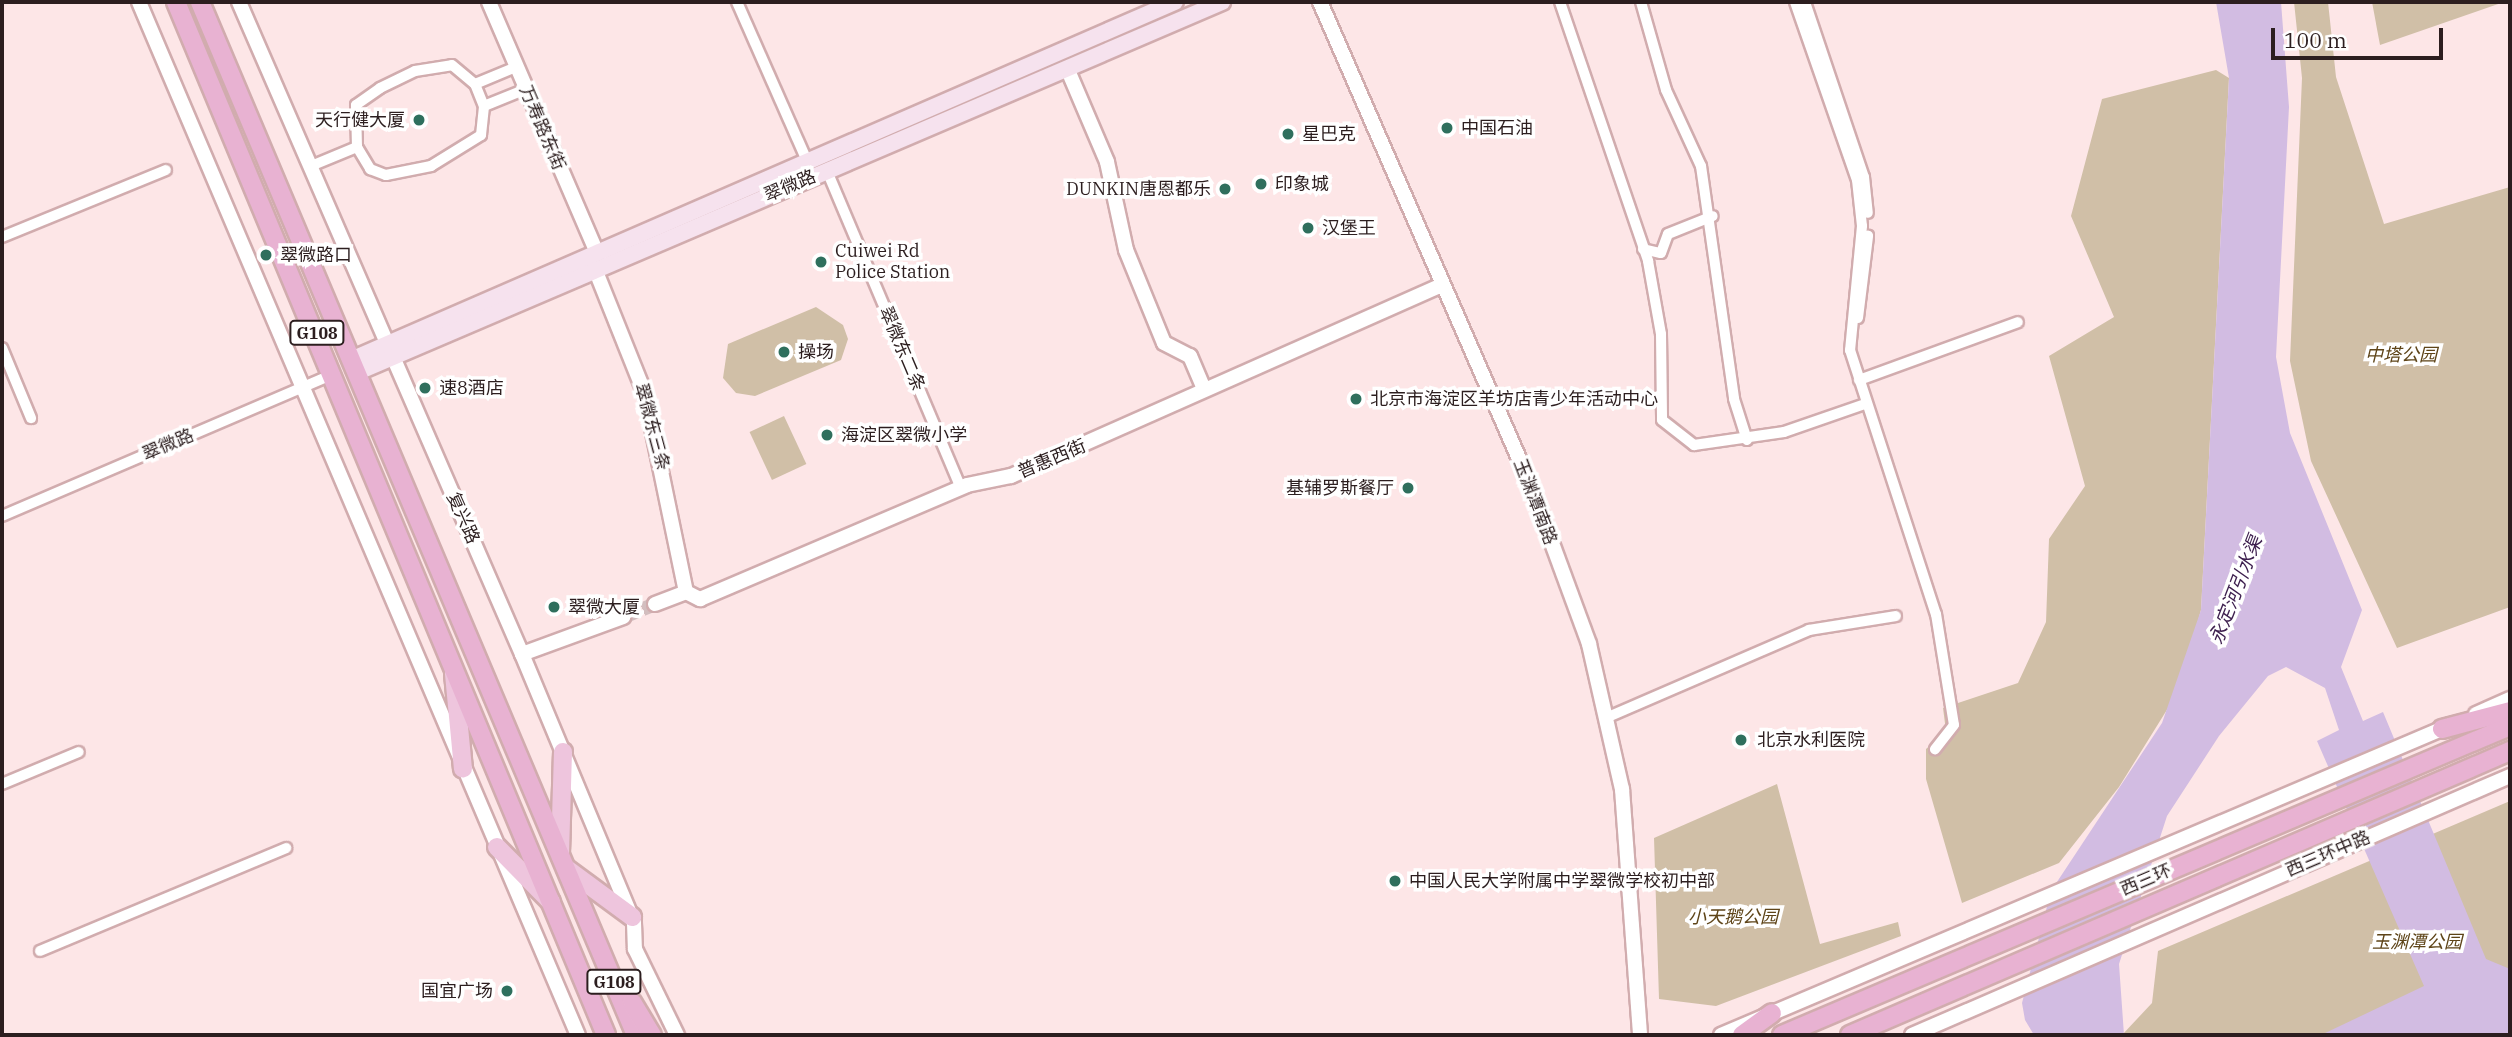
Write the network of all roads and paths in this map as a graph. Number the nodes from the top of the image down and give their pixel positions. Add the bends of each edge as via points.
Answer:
1 (139, 2) edge
2 (176, 2) edge
3 (200, 2) edge
4 (239, 2) edge
5 (489, 2) edge
6 (737, 2) edge
7 (1175, 2) edge
8 (1222, 2) edge
9 (1320, 2) edge
10 (1560, 2) edge
11 (1642, 2) edge
12 (1795, 2) edge
13 (1805, 2) edge
14 (516, 67) junction
15 (1067, 68) junction
16 (475, 84) junction
17 (526, 89) junction
18 (484, 106) junction
19 (357, 148) junction
20 (808, 163) junction
21 (311, 166) junction
22 (166, 170) dead end
23 (827, 171) junction
24 (1713, 216) junction
25 (2, 237) edge
26 (1643, 249) junction
27 (596, 261) junction
28 (1443, 285) junction
29 (2018, 322) dead end
30 (2, 348) edge
31 (391, 350) junction
32 (1855, 362) junction
33 (356, 365) junction
34 (334, 374) junction
35 (1859, 380) junction
36 (303, 387) junction
37 (1204, 389) junction
38 (1865, 404) junction
39 (31, 418) dead end
40 (1746, 440) junction
41 (961, 488) junction
42 (2, 516) edge
43 (686, 592) junction
44 (655, 604) tunnel mouth
45 (1896, 616) dead end
46 (623, 617) tunnel mouth
47 (522, 654) junction
48 (453, 667) junction
49 (2510, 699) edge
50 (2510, 711) edge
51 (1608, 717) junction
52 (2510, 726) edge
53 (2442, 729) junction
54 (1935, 749) dead end
55 (2510, 751) edge
56 (79, 752) dead end
57 (563, 752) junction
58 (463, 769) junction
59 (2510, 776) edge
60 (2, 784) edge
61 (497, 847) junction
62 (286, 848) dead end
63 (564, 861) junction
64 (551, 903) junction
65 (632, 917) junction
66 (40, 951) dead end
67 (603, 955) junction
68 (1772, 1013) junction
69 (1640, 1033) dead end
70 (578, 1035) edge
71 (606, 1035) edge
72 (636, 1035) edge
73 (652, 1035) edge
74 (677, 1035) edge
75 (1721, 1035) edge
76 (1742, 1035) edge
77 (1782, 1035) edge
78 (1850, 1035) edge
79 (1912, 1035) edge

1 - 36 street
2 - 34 highway, G108
3 - 33 highway, G108
4 - 21 street, 复兴路
5 - 14 street, 万寿路东街
6 - 20 street
7 - 20 main road, 翠微路
8 - 15 main road, 翠微路
9 - 28 street, 玉渊潭南路
10 - 26 street
11 - 24 street via 1666,90 1702,166
12 - 32 street via 1857,180 1862,226 1852,291 1850,350
13 - 32 street via 1864,177 1869,226
14 - 16 street
14 - 17 street, 万寿路东街
15 - 23 main road, 翠微路
15 - 37 street via 1107,162 1126,250 1164,343 1168,351 1190,356
16 - 18 street
16 - 19 street via 452,65 415,71 380,88 356,105
17 - 18 street
17 - 27 street, 万寿路东街
18 - 19 street via 481,135 431,166 386,175 370,169
19 - 21 street
20 - 27 main road, 翠微路
21 - 31 street, 复兴路
22 - 25 street
23 - 27 main road, 翠微路
23 - 41 street, 翠微东二条
24 - 26 street via 1668,234 1661,253
24 - 40 street via 1734,399
26 - 40 street via 1661,334 1662,420 1675,437 1694,445
27 - 31 main road, 翠微路
27 - 43 street, 翠微东三条 via 645,394
28 - 37 street, 普惠西街
28 - 51 street, 玉渊潭南路 via 1531,486 1589,644
29 - 35 street
30 - 39 street
31 - 33 main road, 翠微路
31 - 47 street, 复兴路
32 - 35 street
33 - 63 highway, G108
34 - 36 street, 翠微路
34 - 48 highway, G108
35 - 38 street
36 - 42 street, 翠微路
36 - 58 street
37 - 41 street, 普惠西街 via 1011,476
38 - 40 street
38 - 54 street via 1936,614 1954,725
41 - 43 street, 普惠西街 via 700,599
43 - 44 street, 普惠西街
45 - 51 street via 1809,630
46 - 47 street
47 - 57 street, 复兴路
48 - 58 main road
48 - 64 highway, G108
49 - 53 street
50 - 53 highway
51 - 69 street, 玉渊潭南路 via 1622,789
52 - 77 highway, 西三环
53 - 68 street
55 - 78 highway, 西三环
56 - 60 street
57 - 63 main road
57 - 65 street, 复兴路
58 - 61 street
59 - 79 street, 西三环中路
61 - 64 main road
61 - 70 street
62 - 66 street
63 - 65 main road
63 - 67 highway, G108
64 - 71 highway, G108
65 - 74 street, 复兴路 via 635,949
67 - 72 highway, G108
67 - 73 highway
68 - 75 street
68 - 76 highway

